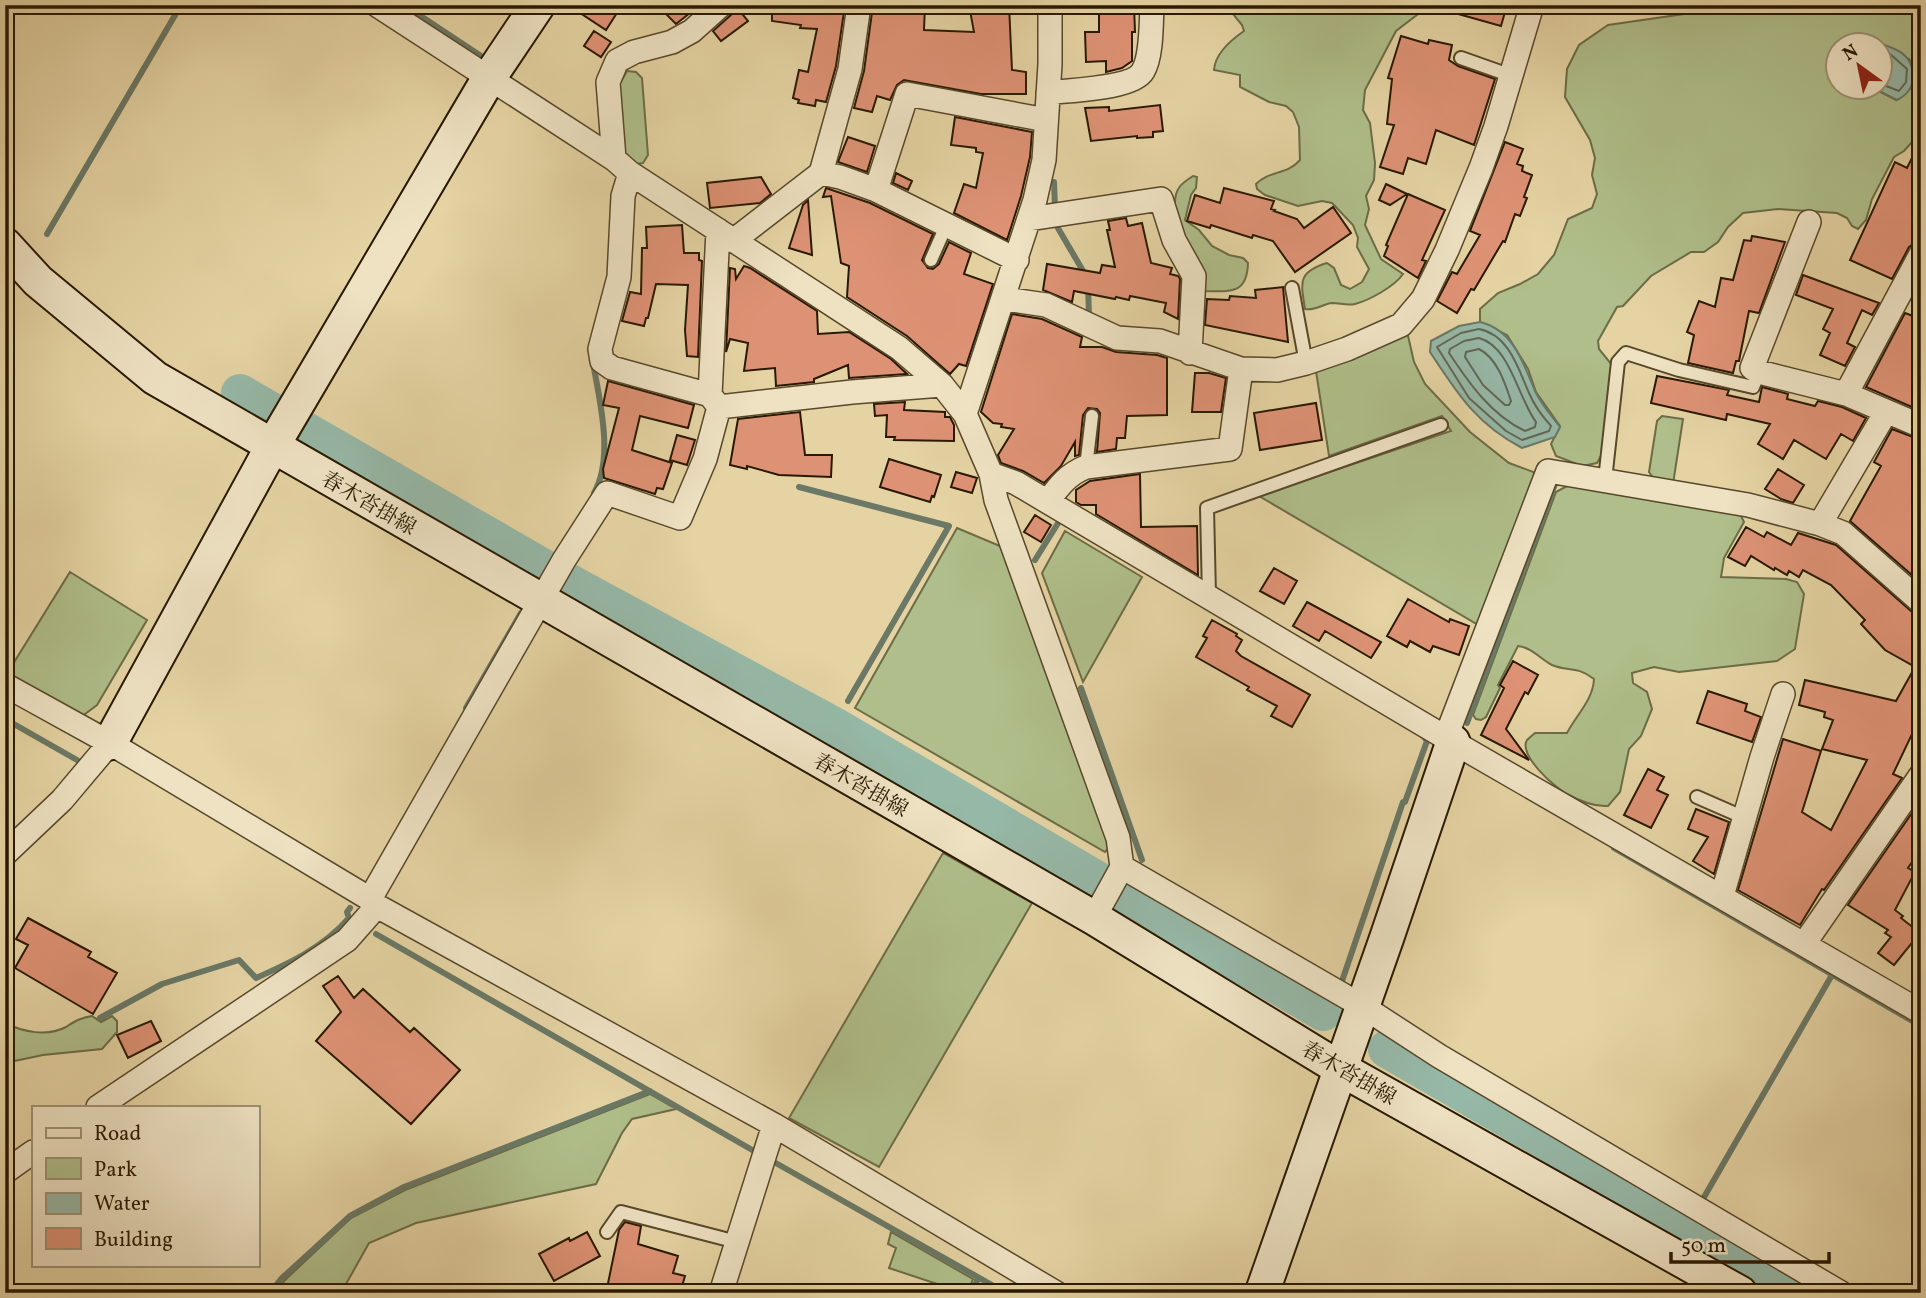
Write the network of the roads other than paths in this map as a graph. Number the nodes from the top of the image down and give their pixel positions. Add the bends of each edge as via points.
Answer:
1 (377, 5) edge
2 (538, 5) edge
3 (721, 5) edge
4 (859, 5) edge
5 (1050, 5) edge
6 (1152, 5) edge
7 (1532, 5) edge
8 (1461, 58) dead end
9 (1509, 75) junction
10 (489, 78) junction
11 (1048, 93) junction
12 (1046, 120) junction
13 (622, 166) junction
14 (821, 173) junction
15 (876, 190) junction
16 (1029, 219) junction
17 (1810, 222) dead end
18 (946, 226) junction
19 (726, 236) junction
20 (5, 245) edge
21 (1921, 254) edge
22 (931, 260) dead end
23 (1017, 260) junction
24 (1292, 288) dead end
25 (1004, 299) junction
26 (1190, 353) junction
27 (1306, 363) junction
28 (1241, 369) junction
29 (1759, 372) junction
30 (942, 385) junction
31 (1846, 394) junction
32 (715, 401) junction
33 (1886, 412) junction
34 (965, 414) junction
35 (1092, 416) dead end
36 (1441, 425) dead end
37 (1921, 426) edge
38 (272, 447) junction
39 (1086, 467) junction
40 (991, 474) junction
41 (1605, 480) junction
42 (1048, 501) junction
43 (1820, 524) junction
44 (1209, 596) junction
45 (541, 600) junction
46 (1921, 603) edge
47 (5, 685) edge
48 (1783, 694) dead end
49 (1449, 739) junction
50 (110, 743) junction
51 (1921, 775) edge
52 (1697, 797) dead end
53 (1745, 818) junction
54 (5, 854) edge
55 (1122, 867) junction
56 (1722, 896) junction
57 (374, 903) junction
58 (1094, 918) junction
59 (1804, 944) junction
60 (1362, 1006) junction
61 (1921, 1012) edge
62 (1341, 1069) junction
63 (100, 1106) edge
64 (774, 1125) junction
65 (32, 1153) edge
66 (5, 1172) edge
67 (607, 1232) dead end
68 (737, 1242) junction
69 (721, 1293) edge
70 (1056, 1293) edge
71 (1262, 1293) edge
72 (1740, 1293) edge
73 (1841, 1293) edge

1 - 10 street
2 - 10 main road
3 - 13 street via 672,42 617,61 608,82
4 - 14 street via 850,69
5 - 11 street
6 - 11 street via 1142,74 1118,84
7 - 9 street
8 - 9 lane
9 - 27 street via 1481,168 1423,299 1401,325
10 - 13 street
10 - 38 main road
11 - 12 street
12 - 15 street via 908,94
12 - 16 street via 1044,160
13 - 19 street
13 - 32 street via 619,277 600,349 602,361
14 - 15 street
14 - 19 street
15 - 18 street
16 - 23 street
16 - 26 street via 1161,199 1174,240 1194,276
17 - 29 street via 1752,368
18 - 22 lane
18 - 23 street
19 - 30 street via 899,348
19 - 32 street
20 - 38 main road, 春木沓掛線 via 38,281 155,378
21 - 31 street
23 - 25 street
24 - 27 lane
25 - 26 street via 1046,305 1117,338 1160,341
25 - 34 street
26 - 28 street
27 - 28 street via 1277,370
28 - 39 street via 1230,449
29 - 31 street
29 - 41 lane via 1753,387 1626,353 1618,362
30 - 32 street
30 - 34 street
31 - 33 street
32 - 45 street via 705,459 680,517 607,493
33 - 37 street
33 - 43 street
34 - 40 street
35 - 39 lane
36 - 44 lane via 1207,508
38 - 45 main road, 春木沓掛線
38 - 50 main road
39 - 42 street via 1073,472
40 - 42 street
40 - 55 street via 996,500 1118,838
41 - 43 street via 1748,505
41 - 49 street via 1548,471
42 - 44 street
43 - 46 street via 1843,533
44 - 49 street
45 - 57 street
45 - 58 main road, 春木沓掛線
47 - 50 street
48 - 53 street
49 - 56 street
49 - 60 main road
50 - 54 street via 62,800
50 - 57 street
51 - 59 street
52 - 53 lane
53 - 56 street
55 - 58 street
55 - 60 street
56 - 59 street
57 - 63 street via 347,940
57 - 64 street
58 - 62 main road, 春木沓掛線
59 - 61 street
60 - 62 main road
60 - 73 street
62 - 71 main road
62 - 72 main road, 春木沓掛線
64 - 68 street
64 - 70 street
65 - 66 street
67 - 68 lane via 621,1212
68 - 69 street

